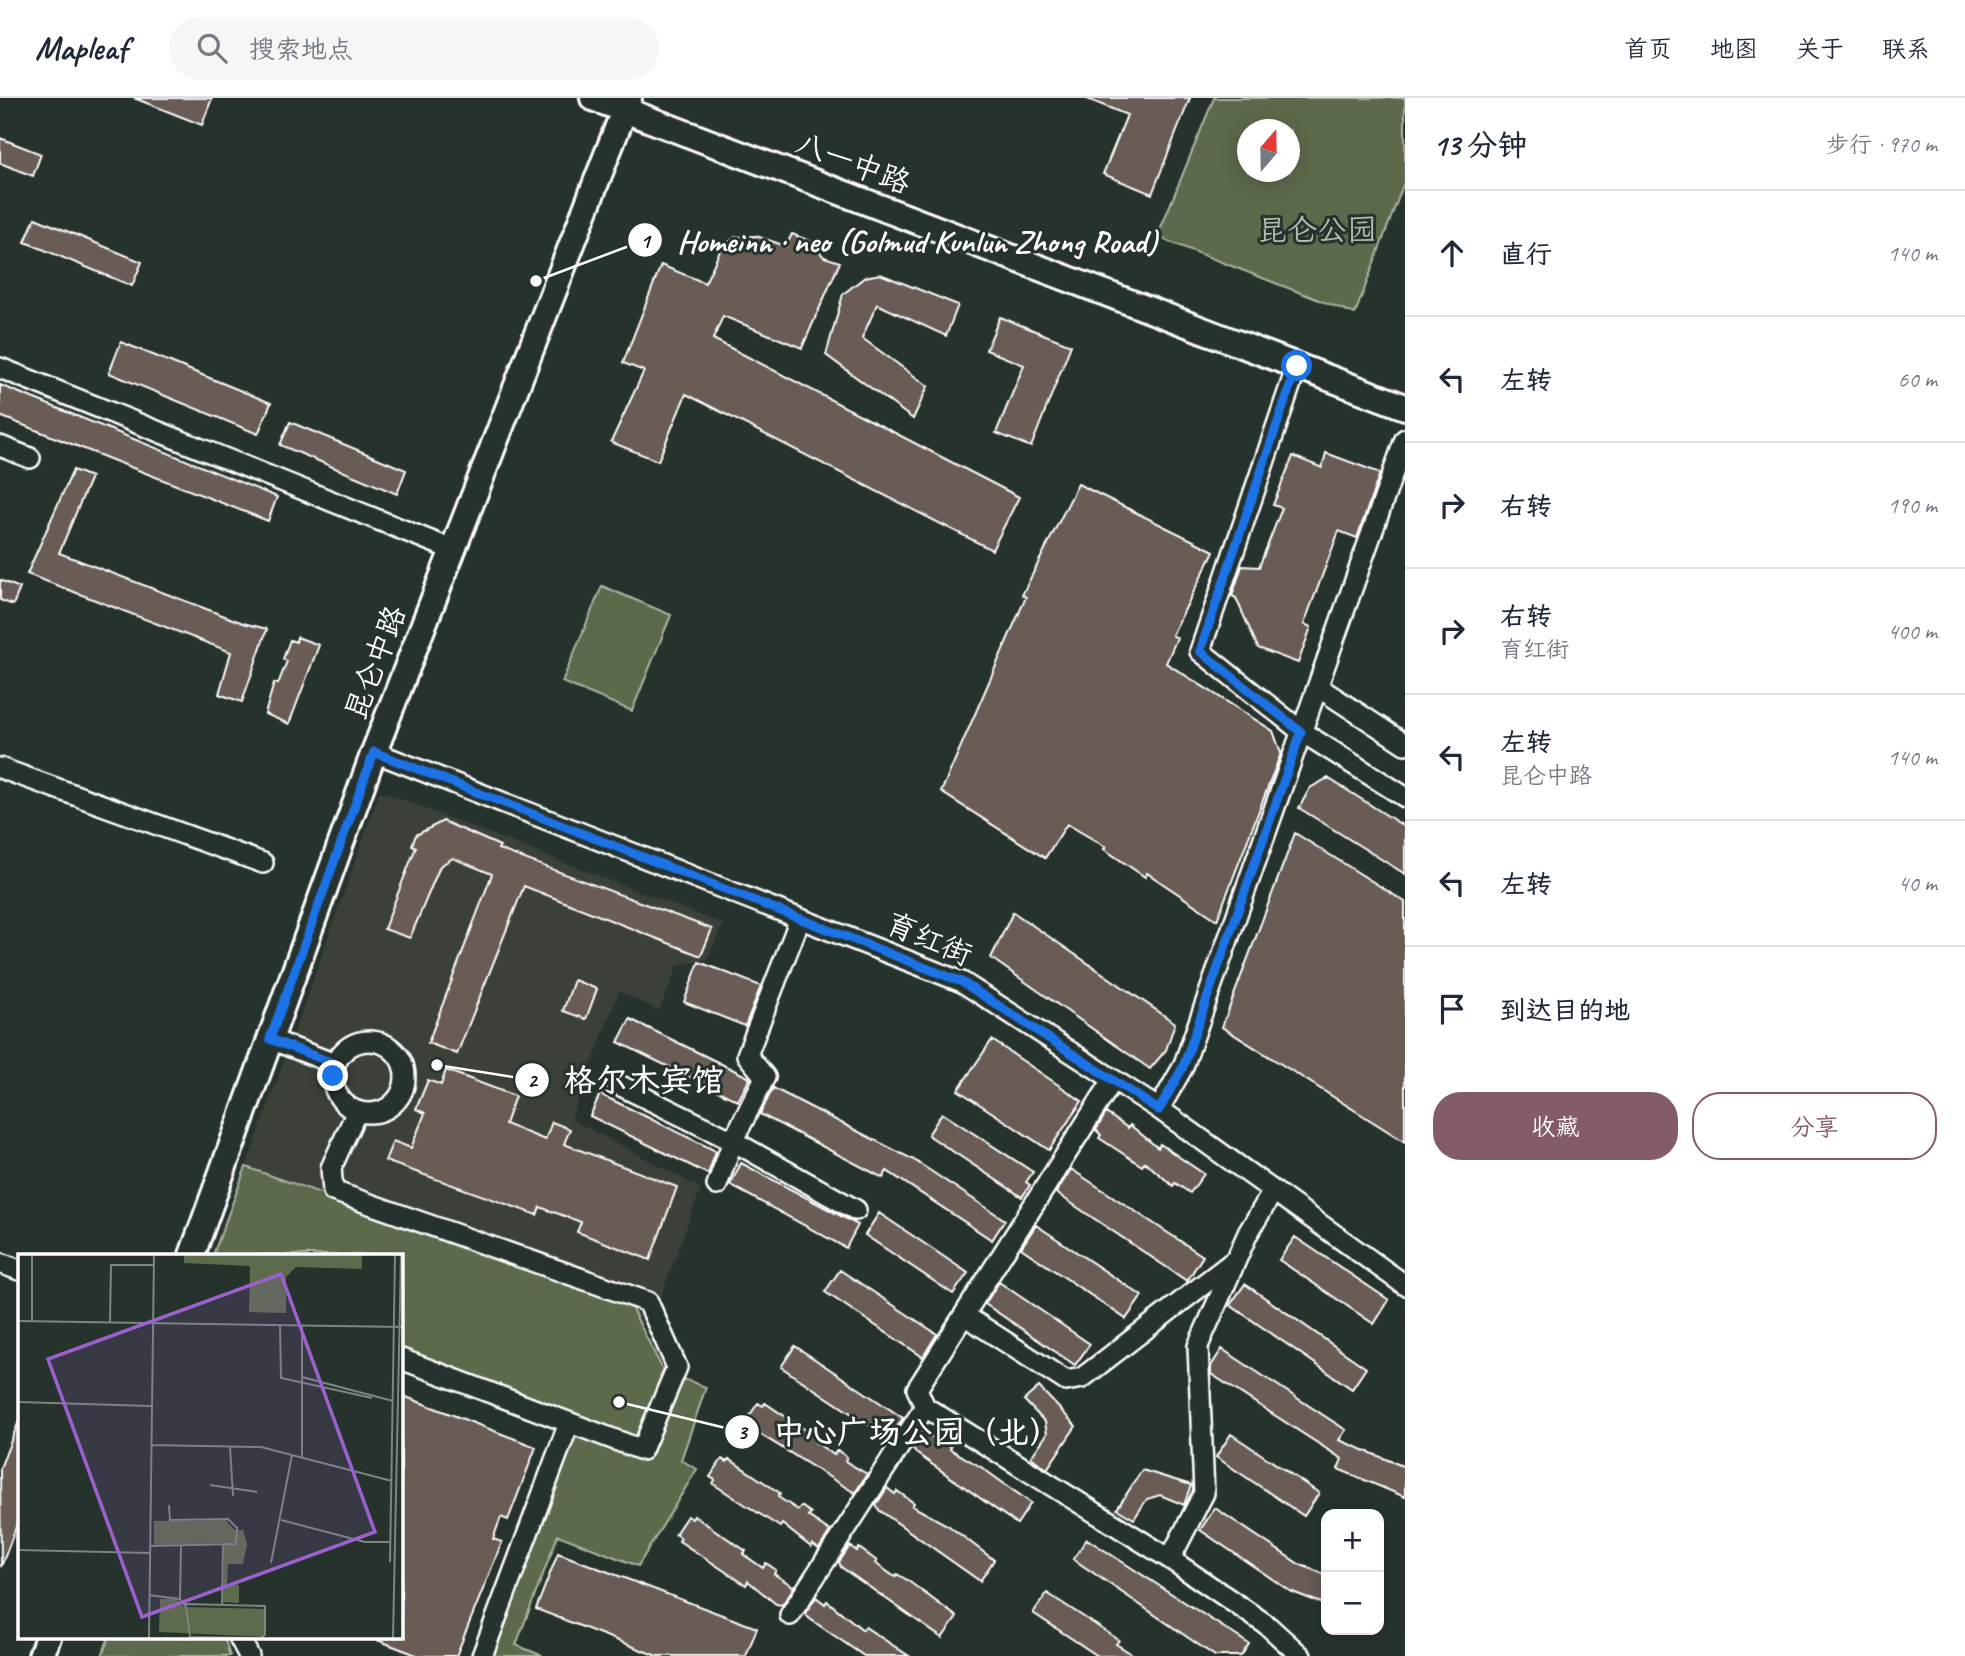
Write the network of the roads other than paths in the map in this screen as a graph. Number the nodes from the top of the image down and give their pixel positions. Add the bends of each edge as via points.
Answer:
1 (593, 98) edge
2 (626, 104) edge
3 (1297, 366) junction
4 (0, 368) edge
5 (1405, 407) edge
6 (1405, 439) edge
7 (0, 446) edge
8 (30, 458) dead end
9 (453, 550) junction
10 (1318, 687) junction
11 (1301, 732) junction
12 (1405, 744) edge
13 (374, 752) junction
14 (0, 768) edge
15 (1405, 797) edge
16 (263, 863) dead end
17 (800, 919) junction
18 (270, 1039) junction
19 (335, 1064) junction
20 (1113, 1080) junction
21 (617, 1084) dead end
22 (1159, 1110) junction
23 (357, 1111) junction
24 (733, 1141) junction
25 (717, 1185) dead end
26 (1272, 1193) junction
27 (856, 1210) dead end
28 (192, 1254) edge
29 (1236, 1259) junction
30 (0, 1263) edge
31 (18, 1270) edge
32 (1405, 1285) edge
33 (964, 1315) junction
34 (402, 1359) edge
35 (925, 1407) junction
36 (569, 1423) junction
37 (1170, 1559) junction
38 (790, 1615) dead end
39 (48, 1638) edge
40 (240, 1638) edge
41 (41, 1656) edge
42 (249, 1656) edge
43 (482, 1656) edge
44 (1301, 1656) edge

1 - 2 main road, 八一中路
2 - 3 main road, 八一中路
2 - 9 main road, 昆仑中路
3 - 5 main road, 八一中路
3 - 11 street via 1200,651
4 - 9 street
6 - 10 street
7 - 8 street
9 - 13 main road, 昆仑中路
10 - 11 street
10 - 12 street
11 - 15 street
11 - 22 street via 1183,1067
13 - 17 street, 育红街
13 - 18 main road, 昆仑中路
14 - 16 street
17 - 20 street, 育红街 via 962,982
17 - 24 street via 747,1055 765,1077
18 - 19 street
18 - 28 main road, 昆仑中路
19 - 23 street via 334,1087
19 - 23 street via 349,1047 371,1041 393,1050 401,1059 405,1084 393,1105 369,1113
20 - 22 street, 育红街
20 - 33 street
21 - 24 street
22 - 26 street, 育红街
23 - 36 street via 331,1168 333,1191 648,1302 677,1367 642,1450
24 - 25 street
24 - 27 street
26 - 29 street
26 - 32 street, 育红街
29 - 33 street via 1082,1378 1066,1381
29 - 37 street via 1198,1346 1204,1493
30 - 31 street
33 - 35 street via 917,1389
34 - 36 street
35 - 37 street
35 - 38 street
36 - 43 street
37 - 44 street via 1267,1625
39 - 41 main road
40 - 42 street

